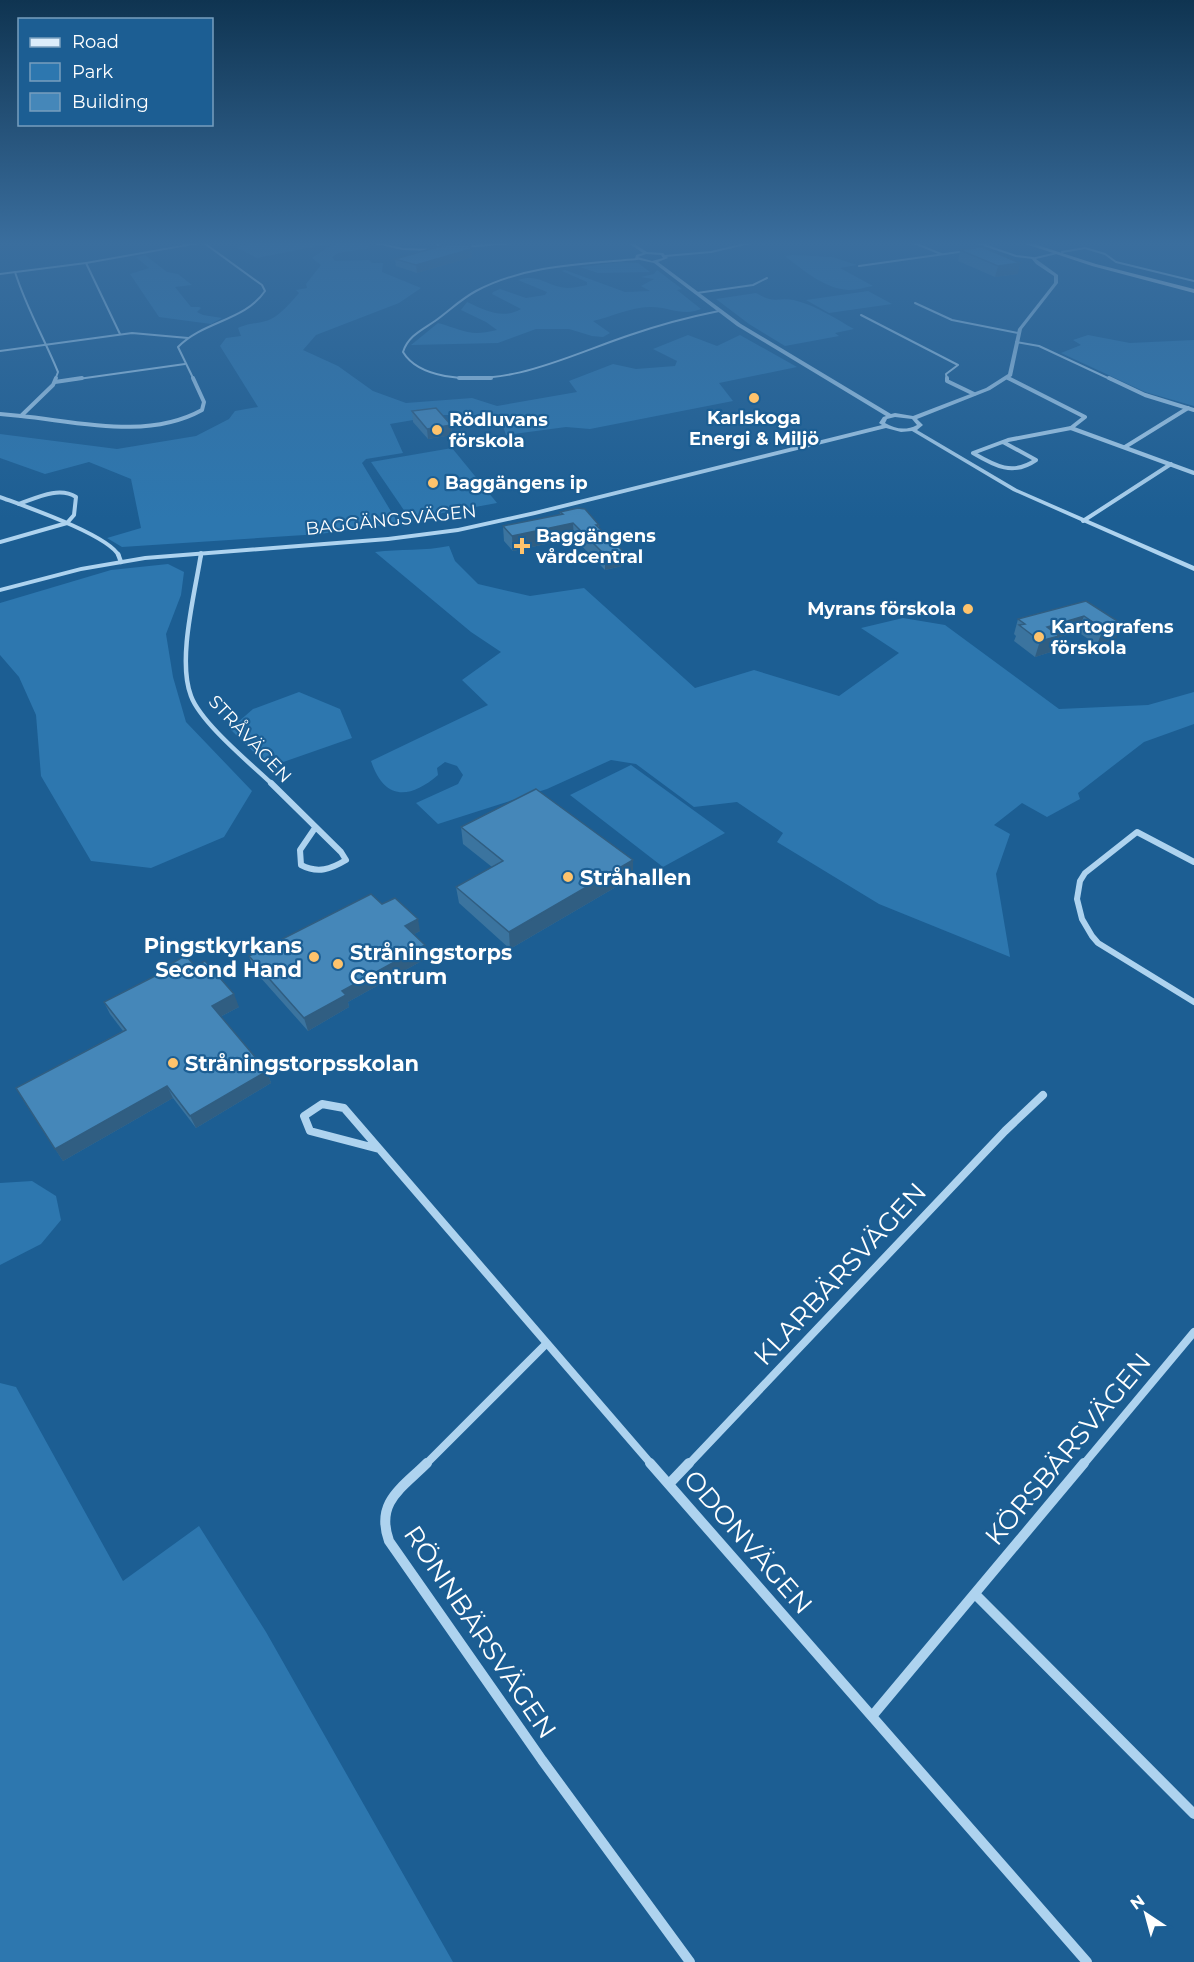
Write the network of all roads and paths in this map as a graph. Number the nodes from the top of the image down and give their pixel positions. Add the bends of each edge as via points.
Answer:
1 (42, 335) edge
2 (116, 335) edge
3 (163, 335) edge
4 (195, 335) edge
5 (415, 335) edge
6 (635, 335) edge
7 (757, 335) edge
8 (899, 335) edge
9 (1018, 335) edge
10 (188, 338) junction
11 (1016, 342) junction
12 (47, 344) junction
13 (0, 351) edge
14 (185, 364) junction
15 (1007, 378) junction
16 (55, 382) junction
17 (974, 394) junction
18 (1188, 408) junction
19 (1194, 410) edge
20 (0, 414) edge
21 (21, 416) junction
22 (890, 416) junction
23 (914, 418) junction
24 (886, 426) junction
25 (1071, 428) junction
26 (912, 429) junction
27 (1003, 442) junction
28 (1125, 447) junction
29 (1171, 465) junction
30 (1194, 473) edge
31 (0, 496) edge
32 (19, 504) junction
33 (1083, 521) junction
34 (67, 523) junction
35 (0, 542) edge
36 (201, 553) junction
37 (121, 562) junction
38 (1194, 569) edge
39 (0, 590) edge
40 (315, 828) junction
41 (1194, 862) edge
42 (1194, 1002) edge
43 (1043, 1095) dead end
44 (379, 1149) junction
45 (1194, 1332) edge
46 (546, 1344) junction
47 (669, 1484) junction
48 (975, 1594) junction
49 (873, 1715) junction
50 (1194, 1814) edge
51 (690, 1962) edge
52 (1087, 1962) edge

1 - 12 street
2 - 12 street
3 - 10 street
4 - 10 street
5 - 6 street via 403,352 411,363 456,378 495,379 541,369
7 - 22 street
8 - 17 street via 958,365 946,374 947,381
9 - 11 street
10 - 14 street via 178,347
11 - 15 street
11 - 18 street via 1039,346 1145,395
12 - 13 street
12 - 16 street via 58,369
14 - 16 street
14 - 21 street via 204,402 202,410 193,416 122,428
15 - 17 street
15 - 25 street via 1085,417
16 - 21 street
17 - 23 street
18 - 19 street
18 - 28 street
20 - 21 street
22 - 23 street
22 - 24 street via 882,420
23 - 26 street via 920,425
24 - 26 street
24 - 36 street, BAGGÄNGSVÄGEN via 458,530
25 - 27 street
25 - 28 street
26 - 33 street via 1015,490
27 - 27 street via 973,453 1008,471 1036,460
28 - 29 street
29 - 30 street
29 - 33 street
31 - 32 street
32 - 34 street
32 - 34 street via 71,493 76,497 74,515
33 - 38 street
34 - 35 street
34 - 37 street via 113,548
36 - 37 street, BAGGÄNGSVÄGEN
36 - 40 street, STRÅVÄGEN via 184,665 191,697 210,723
37 - 39 street, BAGGÄNGSVÄGEN
40 - 40 street, STRÅVÄGEN via 341,852 346,860 318,872 301,866 298,855
41 - 42 street via 1137,832 1085,873 1077,889 1082,921 1098,943
43 - 47 street, KLARBÄRSVÄGEN
44 - 44 street, ODONVÄGEN via 310,1131 304,1116 322,1103 344,1108
44 - 46 street, ODONVÄGEN
45 - 48 street, KÖRSBÄRSVÄGEN
46 - 47 street, ODONVÄGEN
46 - 51 street, RÖNNBÄRSVÄGEN via 396,1494 386,1506 383,1522 395,1551
47 - 49 street, ODONVÄGEN
48 - 49 street, KÖRSBÄRSVÄGEN
48 - 50 street
49 - 52 street, ODONVÄGEN

